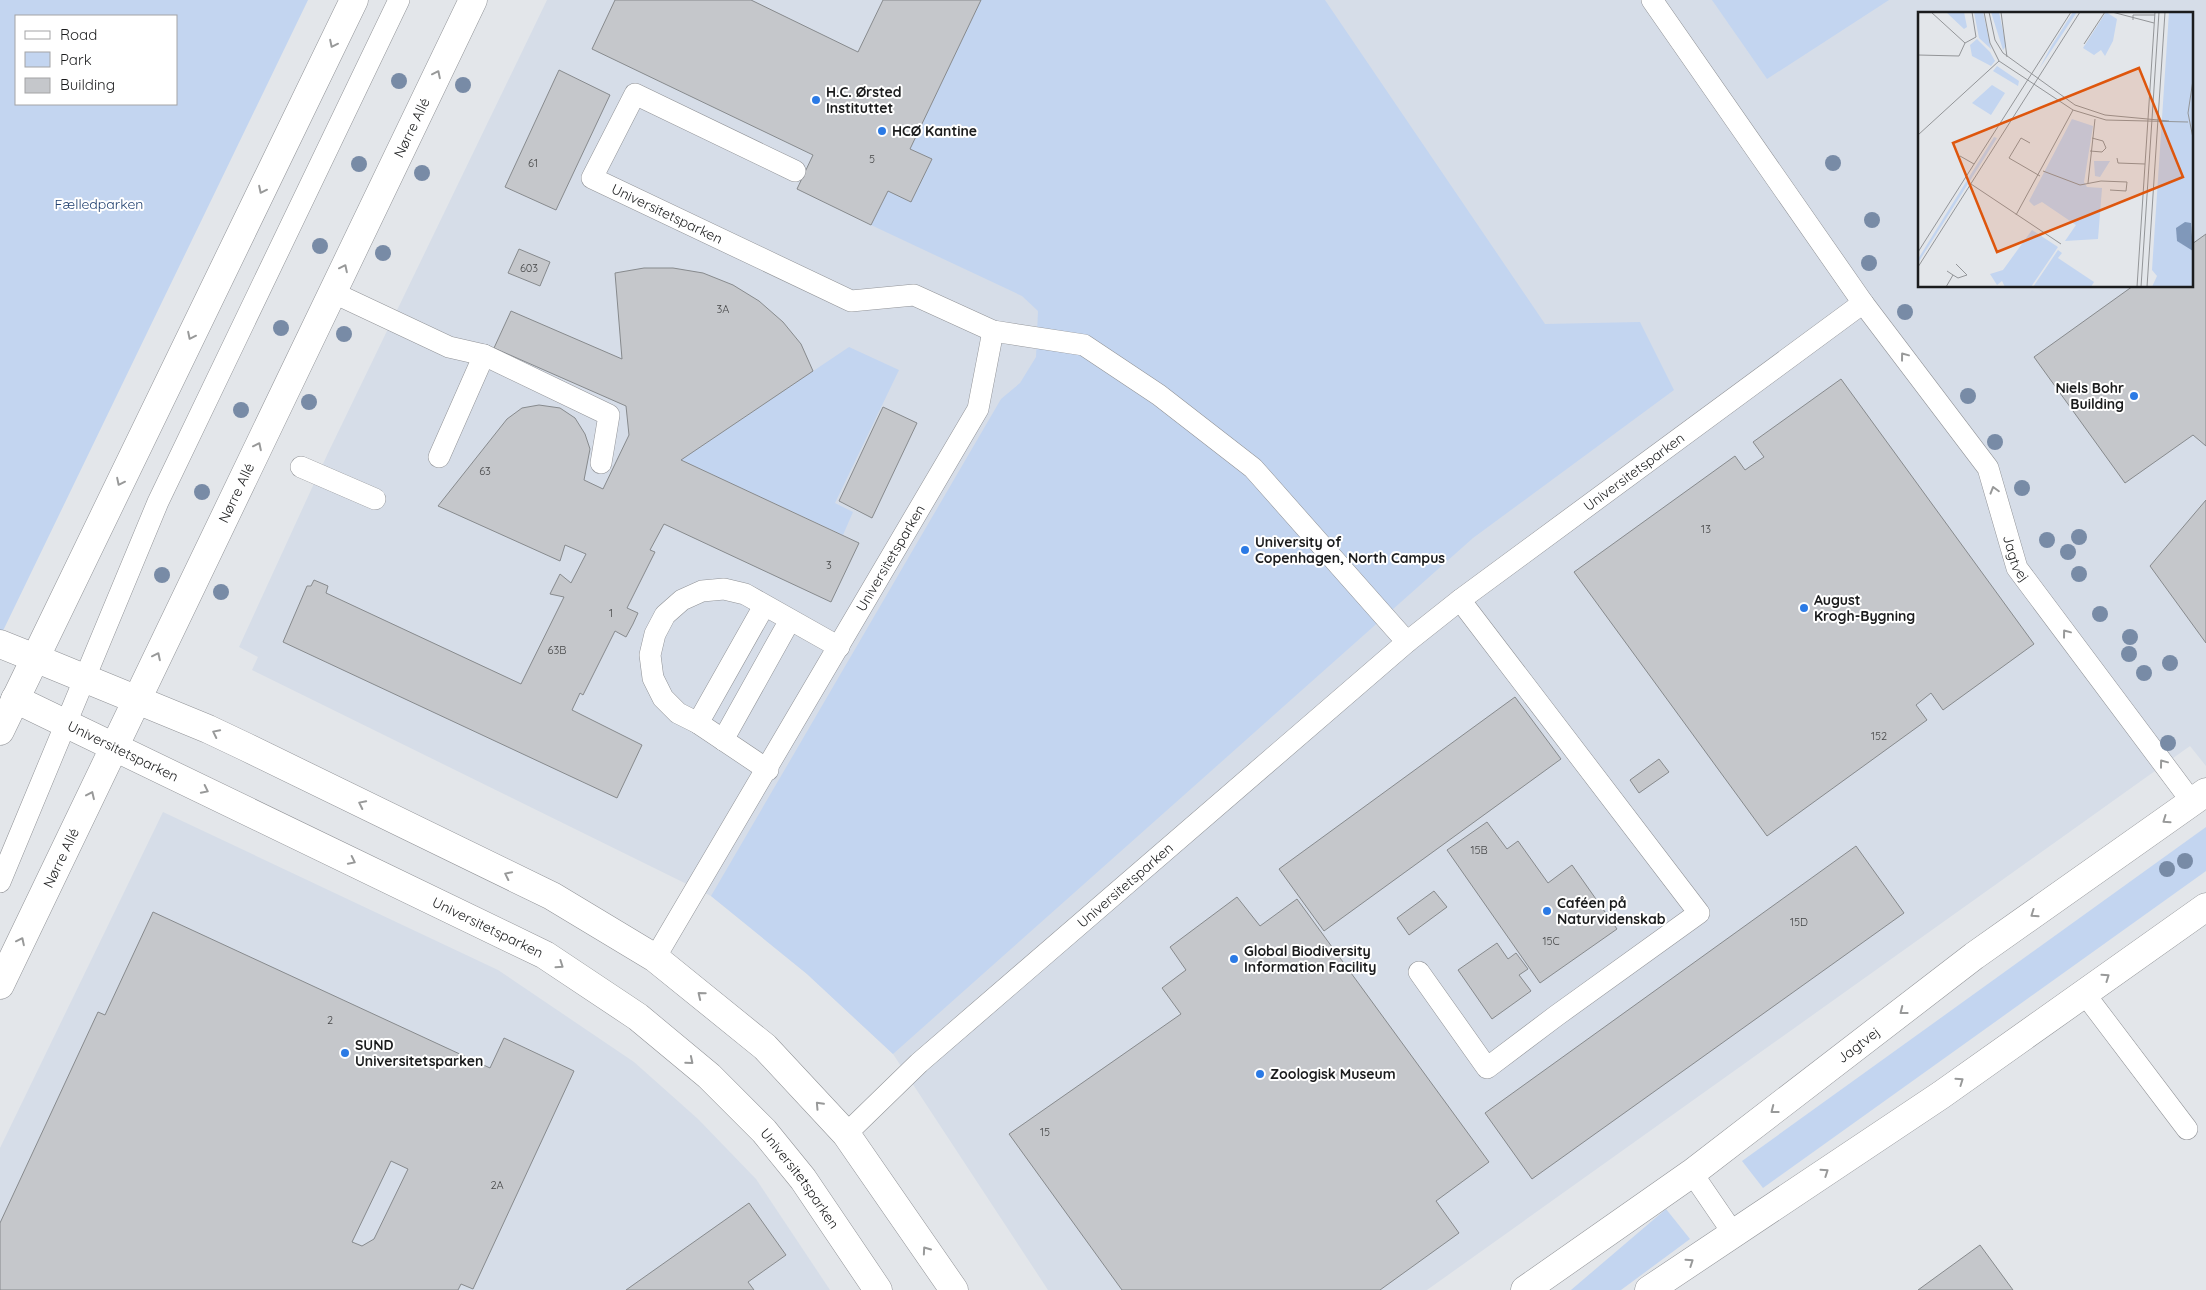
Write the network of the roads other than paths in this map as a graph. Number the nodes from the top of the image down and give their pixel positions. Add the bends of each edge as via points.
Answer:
1 (354, 0) edge
2 (399, 0) edge
3 (472, 0) edge
4 (1652, 0) edge
5 (795, 171) dead end
6 (332, 292) junction
7 (1863, 302) junction
8 (993, 331) junction
9 (484, 355) junction
10 (439, 457) dead end
11 (601, 463) dead end
12 (301, 467) dead end
13 (375, 499) dead end
14 (1460, 600) junction
15 (764, 606) junction
16 (790, 620) junction
17 (1407, 642) junction
18 (0, 644) edge
19 (839, 647) junction
20 (35, 658) junction
21 (85, 678) junction
22 (8, 696) edge
23 (136, 700) junction
24 (698, 723) junction
25 (66, 724) junction
26 (0, 731) edge
27 (723, 740) junction
28 (114, 747) junction
29 (768, 770) junction
30 (2199, 797) edge
31 (0, 882) edge
32 (2206, 906) edge
33 (655, 958) junction
34 (1419, 972) dead end
35 (0, 985) edge
36 (2084, 993) junction
37 (2187, 1129) dead end
38 (846, 1134) junction
39 (1692, 1173) junction
40 (1733, 1233) junction
41 (878, 1290) edge
42 (954, 1290) edge
43 (1525, 1290) edge
44 (1650, 1290) edge

1 -> 20 street
2 - 21 lane via 165,488
6 -> 3 street, Nørre Allé
4 - 7 lane, Jagtvej
5 - 8 lane, Universitetsparken via 635,94 592,178 851,301 914,295
6 - 9 lane via 449,347
23 -> 6 street, Nørre Allé
7 - 14 lane, Universitetsparken
30 -> 7 lane, Jagtvej via 2017,568 1988,468
8 - 17 lane, Universitetsparken via 1084,345 1159,395 1253,468
8 - 19 lane, Universitetsparken via 978,409
9 - 10 lane
9 - 11 lane via 609,415
12 - 13 lane
14 - 17 lane, Universitetsparken
14 - 34 lane via 1699,913 1487,1068
15 - 16 lane
15 - 24 lane
15 - 24 lane via 745,594 724,589 702,591 682,600 665,615 655,634 650,655 653,678 663,698 678,713
16 - 19 lane
16 - 27 lane
17 - 38 lane, Universitetsparken via 919,1062
18 - 20 street
19 - 29 lane, Universitetsparken
20 - 21 street
20 - 22 street
21 - 23 street
21 - 25 lane
22 - 25 street, Universitetsparken
22 - 26 street
23 - 28 street, Nørre Allé
33 -> 23 street via 552,896 208,729
24 - 27 lane
25 - 28 street, Universitetsparken
25 - 31 lane
27 - 29 lane
35 -> 28 street, Nørre Allé
28 -> 41 street, Universitetsparken via 544,955 638,1017 709,1076 764,1131 803,1179
29 - 33 lane, Universitetsparken
30 -> 39 street, Jagtvej via 1974,956
36 -> 32 street
38 -> 33 street via 765,1047
36 - 37 lane
40 -> 36 street via 1941,1095
42 -> 38 street
39 - 40 lane
39 - 43 street, Jagtvej
44 -> 40 street

